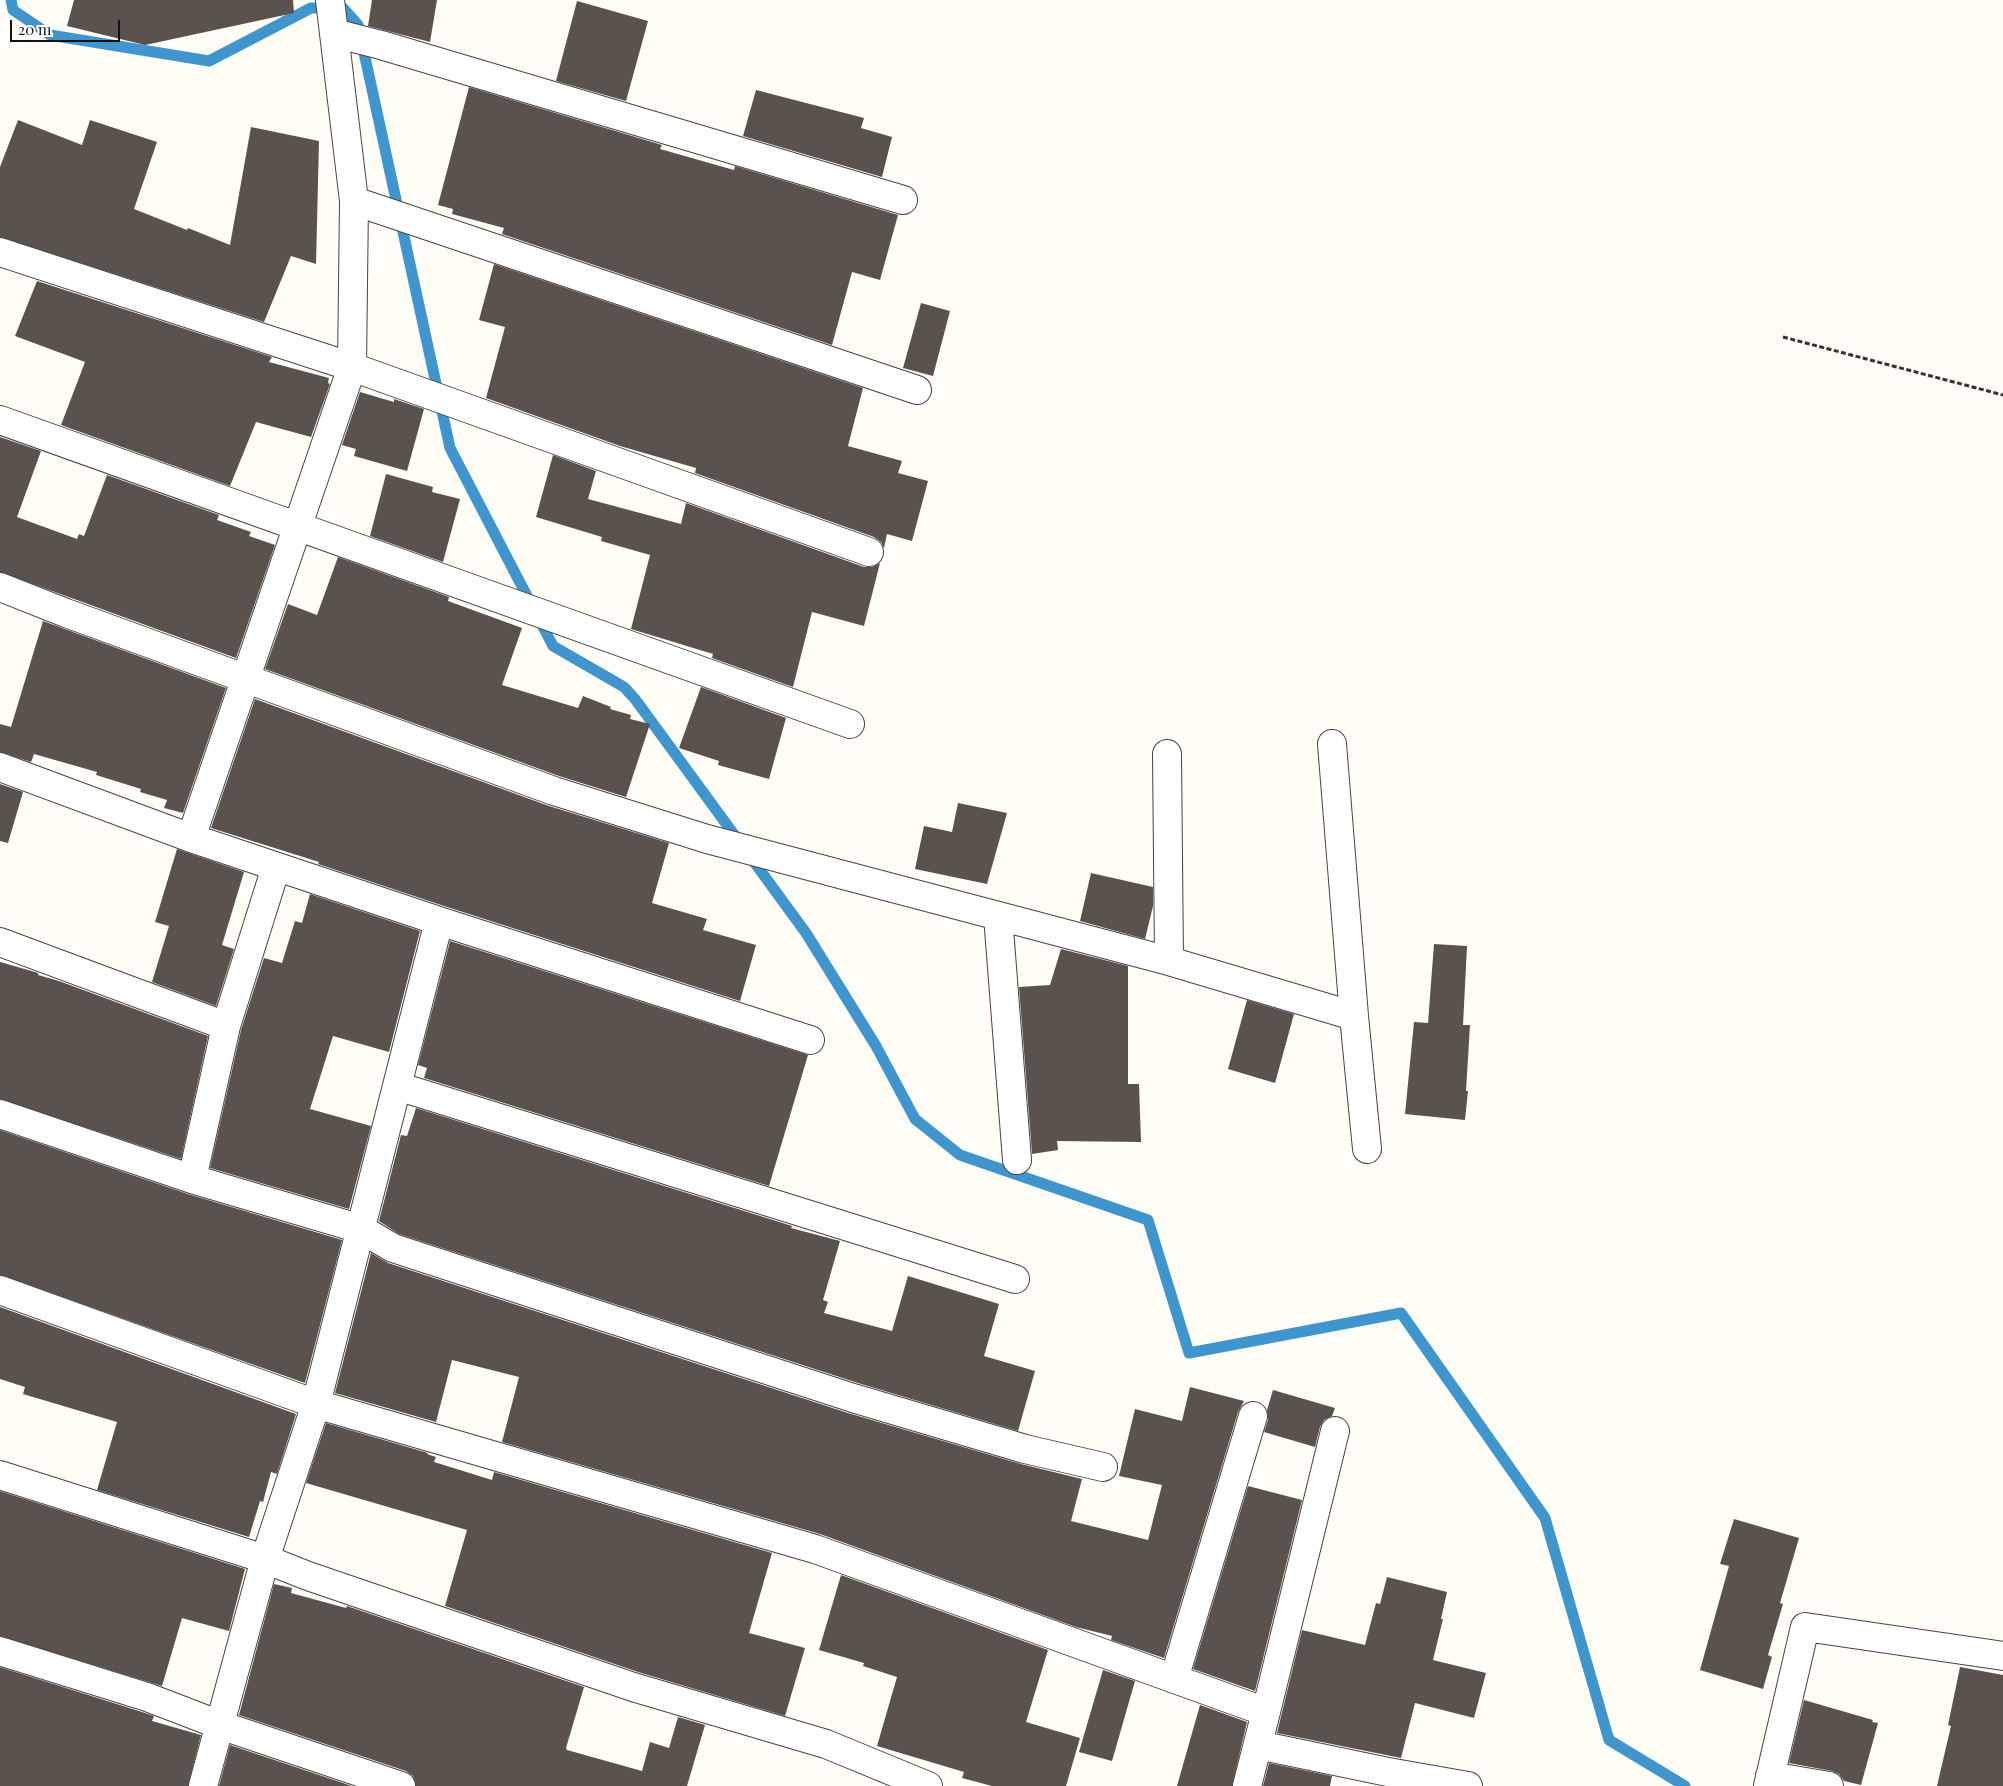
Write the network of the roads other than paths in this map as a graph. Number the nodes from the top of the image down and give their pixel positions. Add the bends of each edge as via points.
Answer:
1 (336, 23) edge
2 (904, 200) dead end
3 (363, 205) junction
4 (0, 252) edge
5 (352, 367) junction
6 (917, 390) dead end
7 (0, 420) edge
8 (298, 528) junction
9 (869, 552) dead end
10 (0, 586) edge
11 (246, 677) junction
12 (850, 724) dead end
13 (1332, 744) dead end
14 (1167, 754) dead end
15 (0, 767) edge
16 (191, 838) junction
17 (276, 867) junction
18 (998, 916) junction
19 (439, 921) junction
20 (0, 942) edge
21 (1169, 961) junction
22 (1354, 1016) junction
23 (226, 1026) junction
24 (810, 1040) dead end
25 (397, 1086) junction
26 (0, 1114) edge
27 (1368, 1149) dead end
28 (1017, 1160) dead end
29 (192, 1179) junction
30 (360, 1229) junction
31 (1015, 1279) dead end
32 (0, 1290) edge
33 (316, 1404) junction
34 (1253, 1416) dead end
35 (1335, 1431) dead end
36 (1103, 1467) dead end
37 (0, 1475) edge
38 (265, 1559) junction
39 (0, 1651) edge
40 (2003, 1656) edge
41 (1174, 1679) junction
42 (1266, 1712) junction
43 (220, 1725) junction
44 (1258, 1744) junction
45 (1769, 1781) edge
46 (203, 1786) edge
47 (401, 1786) edge
48 (928, 1786) edge
49 (1247, 1786) edge
50 (1468, 1786) edge
51 (1829, 1786) edge

1 - 2 street via 381,45
1 - 3 street
3 - 5 street
3 - 6 street
4 - 5 street
5 - 8 street
5 - 9 street
7 - 8 street
8 - 11 street
8 - 12 street
10 - 11 street
11 - 16 street
11 - 18 street via 554,790 707,839
13 - 22 street
14 - 21 street
15 - 16 street
16 - 17 street
17 - 19 street
17 - 23 street
18 - 21 street
18 - 28 street
19 - 24 street
19 - 25 street
20 - 23 street
21 - 22 street
22 - 27 street
23 - 29 street
25 - 30 street
25 - 31 street
26 - 29 street
29 - 30 street
30 - 33 street
30 - 36 street via 393,1248 844,1395 1025,1449
32 - 33 street
33 - 38 street
33 - 41 street via 815,1549
34 - 41 street
35 - 42 street
37 - 38 street
38 - 43 street
38 - 48 street via 633,1687 826,1744
39 - 43 street via 147,1697
40 - 45 street via 1805,1627
41 - 42 street
42 - 44 street
43 - 46 street
43 - 47 street
44 - 49 street
44 - 50 street
45 - 51 street

